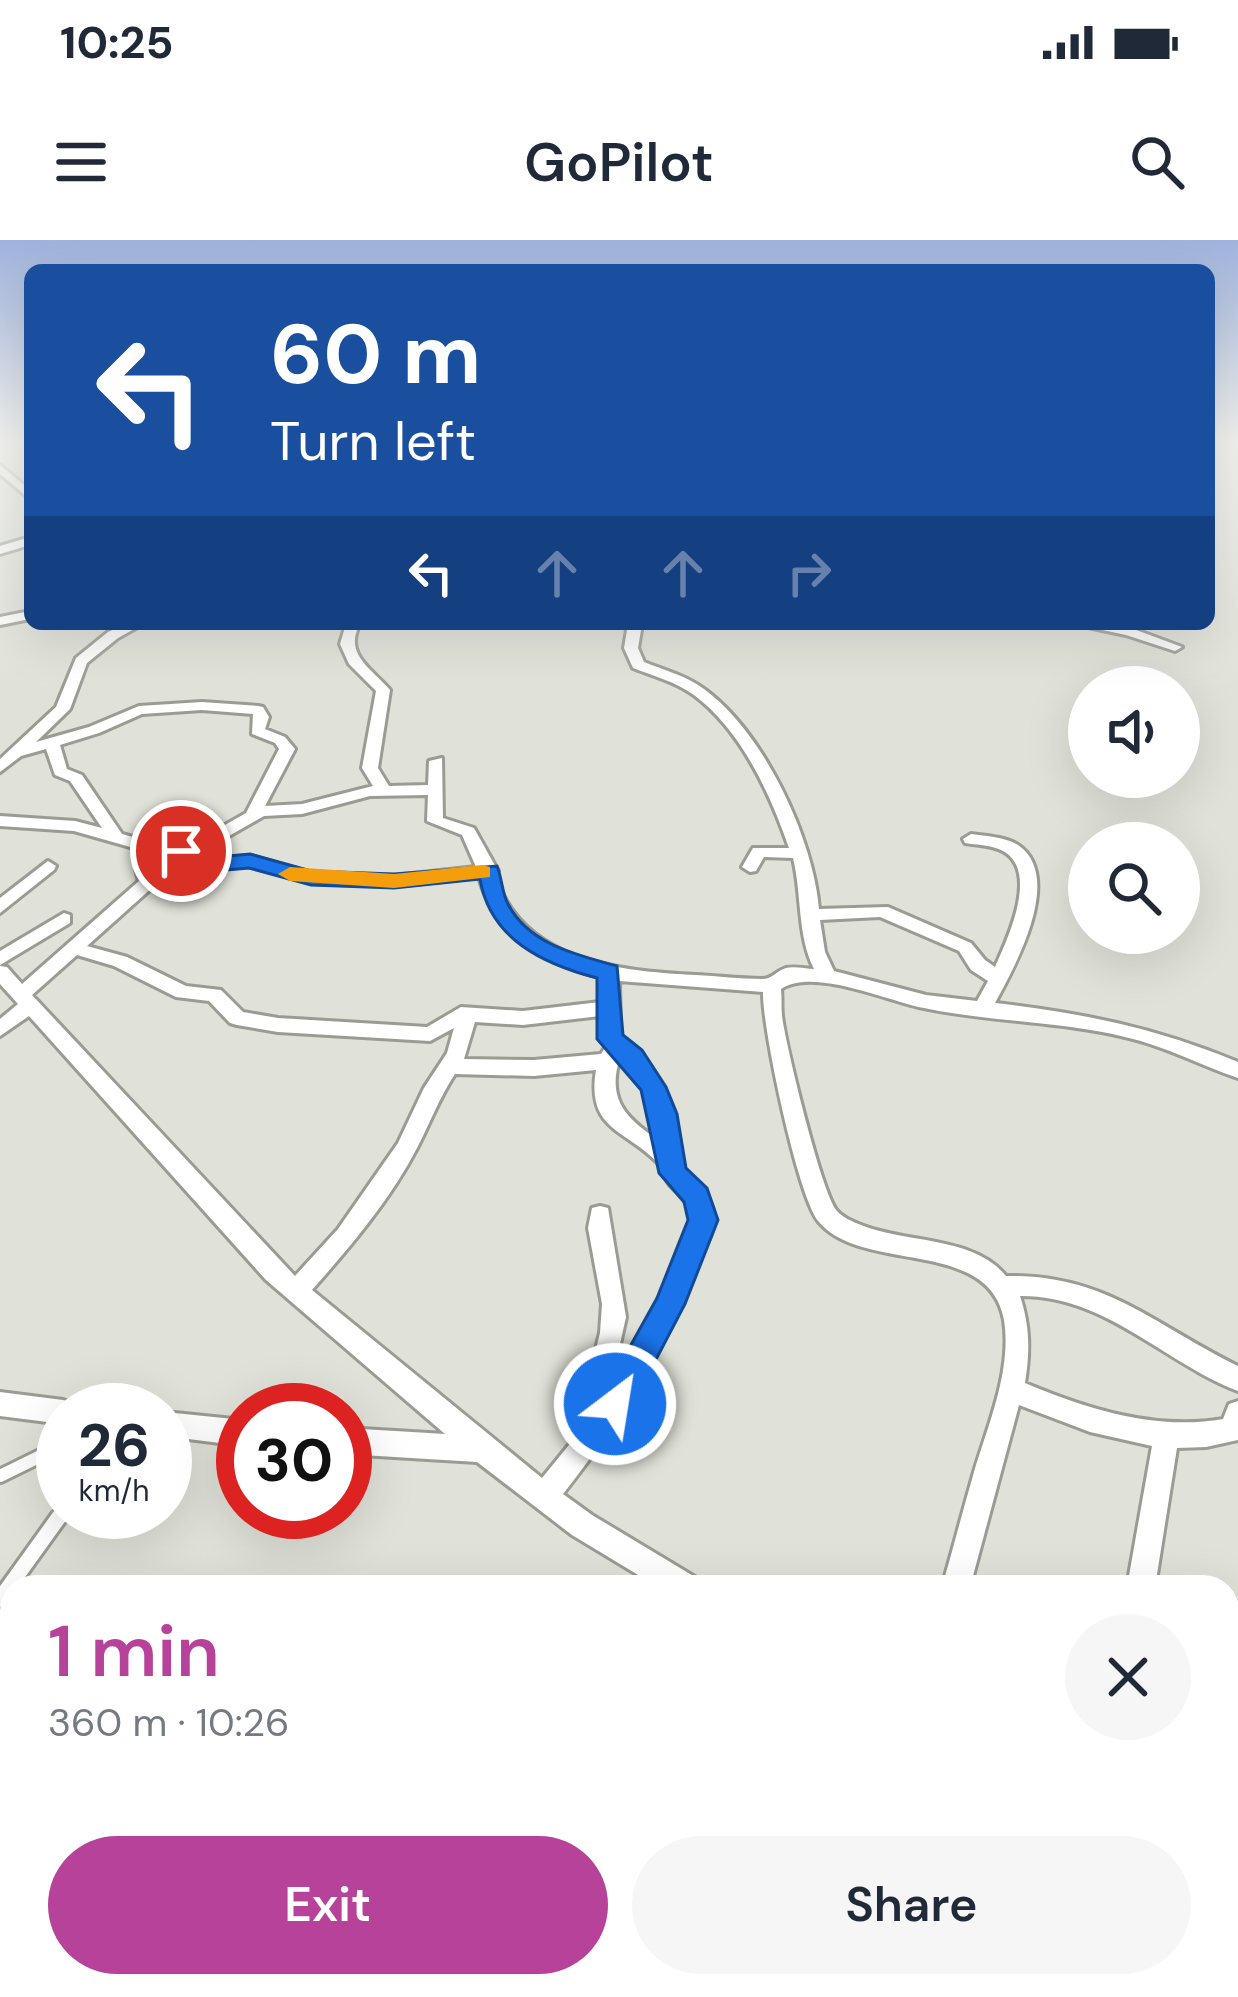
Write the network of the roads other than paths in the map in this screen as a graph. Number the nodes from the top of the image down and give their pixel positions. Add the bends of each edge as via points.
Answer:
1 (123, 630) edge
2 (351, 630) edge
3 (634, 630) edge
4 (1117, 630) edge
5 (1174, 647) dead end
6 (52, 743) junction
7 (15, 753) junction
8 (437, 761) dead end
9 (0, 767) edge
10 (436, 790) junction
11 (384, 791) junction
12 (253, 814) junction
13 (2, 820) edge
14 (114, 833) junction
15 (971, 839) dead end
16 (175, 851) junction
17 (801, 853) junction
18 (48, 866) dead end
19 (750, 867) dead end
20 (489, 871) junction
21 (0, 907) edge
22 (812, 915) junction
23 (64, 919) dead end
24 (76, 949) junction
25 (0, 959) edge
26 (0, 972) edge
27 (609, 972) junction
28 (645, 977) junction
29 (828, 977) junction
30 (999, 979) junction
31 (772, 986) junction
32 (25, 1000) junction
33 (982, 1009) junction
34 (467, 1014) junction
35 (0, 1029) edge
36 (610, 1034) junction
37 (450, 1066) junction
38 (1238, 1070) edge
39 (670, 1160) junction
40 (600, 1215) dead end
41 (1002, 1286) junction
42 (296, 1292) junction
43 (1238, 1379) edge
44 (1011, 1389) junction
45 (0, 1404) edge
46 (36, 1409) edge
47 (1238, 1413) edge
48 (1168, 1432) junction
49 (372, 1443) edge
50 (585, 1445) junction
51 (482, 1449) junction
52 (36, 1458) edge
53 (0, 1476) edge
54 (544, 1496) junction
55 (42, 1539) edge
56 (16, 1575) edge
57 (665, 1575) edge
58 (959, 1575) edge
59 (1143, 1575) edge

1 - 7 street via 80,661 63,709
2 - 11 street via 352,660 383,690 370,767
3 - 17 street via 638,665 683,682 720,711
4 - 5 street
6 - 7 street
6 - 12 street via 139,710 258,710 256,731 287,748
6 - 14 street via 60,772 76,778
7 - 9 street
8 - 10 street
10 - 11 street
10 - 20 street via 435,821 468,832
11 - 12 street
12 - 16 street via 206,845
13 - 14 street
14 - 16 street
15 - 30 street via 1009,846 1024,860 1021,931
16 - 20 street via 311,878 394,881
16 - 24 street via 145,869 148,882
17 - 19 street via 759,853
17 - 22 street
18 - 21 street
20 - 27 street via 502,914 538,947
22 - 29 street via 811,950
22 - 30 street via 882,910 965,947
23 - 25 street
24 - 32 street
24 - 34 street via 183,992 214,995 228,1012 254,1022 430,1034
26 - 32 street
27 - 28 street
27 - 36 street
28 - 31 street
28 - 36 street via 621,999
29 - 31 street via 789,974
29 - 33 street
30 - 33 street
31 - 41 street via 790,1100 826,1215 852,1231 970,1262
32 - 35 street
32 - 42 street
33 - 38 street via 1127,1030
34 - 36 street
34 - 37 street
36 - 37 street via 534,1067
36 - 39 street via 653,1087
36 - 39 street via 602,1089 614,1120
37 - 42 street via 407,1147
39 - 50 street via 703,1220 634,1375
40 - 50 street via 614,1314
41 - 43 street via 1054,1286 1092,1298
41 - 44 street via 1017,1330
42 - 51 street
44 - 48 street via 1061,1412
44 - 58 street
45 - 46 street
47 - 48 street via 1232,1430 1206,1437
48 - 59 street
49 - 51 street
50 - 54 street
51 - 54 street
52 - 53 lane
54 - 57 street
55 - 56 lane

